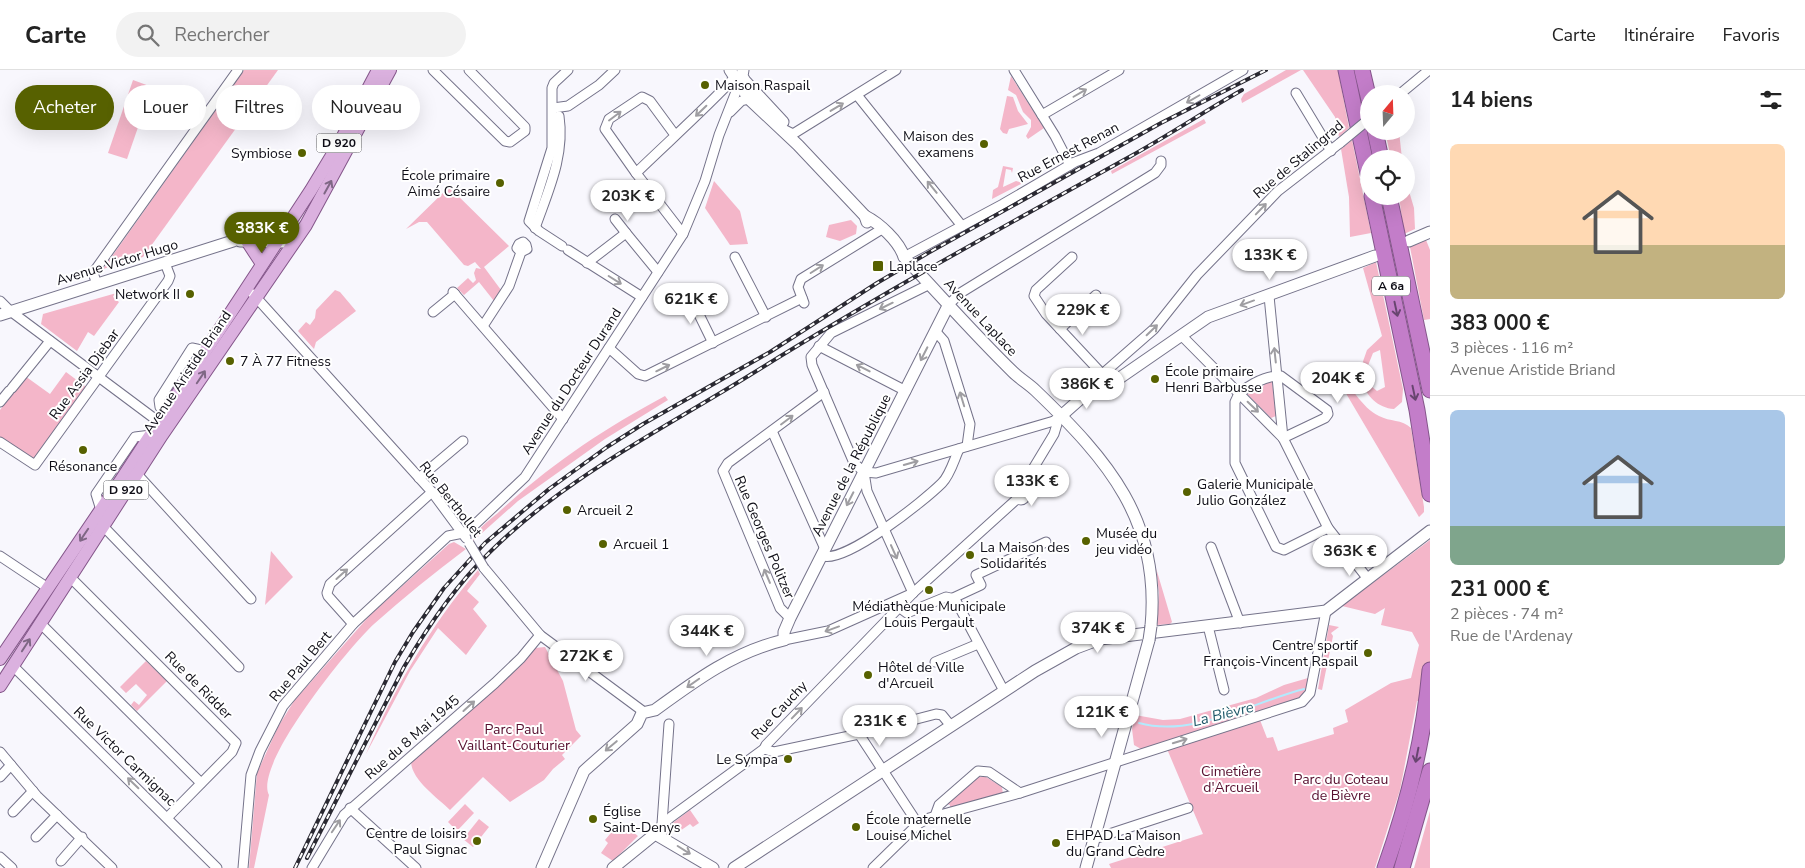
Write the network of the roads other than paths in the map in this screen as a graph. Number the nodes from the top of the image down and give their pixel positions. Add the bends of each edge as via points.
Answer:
1 (238, 70) edge
2 (378, 70) edge
3 (390, 70) edge
4 (433, 70) edge
5 (469, 70) edge
6 (568, 70) edge
7 (615, 70) edge
8 (896, 70) edge
9 (1014, 70) edge
10 (1119, 70) edge
11 (1346, 70) edge
12 (1362, 70) edge
13 (1429, 70) edge
14 (1237, 72) edge
15 (738, 75) edge
16 (1366, 85) edge
17 (1411, 85) edge
18 (1296, 94) dead end
19 (857, 95) junction
20 (749, 99) junction
21 (552, 108) junction
22 (1042, 115) junction
23 (560, 116) dead end
24 (726, 116) junction
25 (772, 116) junction
26 (1360, 126) edge
27 (675, 136) junction
28 (796, 139) junction
29 (1363, 150) edge
30 (1331, 151) junction
31 (1161, 160) dead end
32 (1070, 165) junction
33 (636, 174) junction
34 (1374, 205) edge
35 (1391, 205) edge
36 (615, 219) dead end
37 (962, 226) junction
38 (535, 228) junction
39 (285, 229) junction
40 (879, 230) junction
41 (1430, 232) edge
42 (626, 233) junction
43 (683, 234) junction
44 (233, 241) junction
45 (247, 241) junction
46 (277, 241) junction
47 (1409, 241) dead end
48 (293, 243) junction
49 (522, 252) dead end
50 (904, 256) junction
51 (1375, 256) dead end
52 (735, 257) dead end
53 (1072, 257) dead end
54 (587, 262) junction
55 (165, 263) junction
56 (262, 264) junction
57 (658, 272) junction
58 (97, 284) junction
59 (930, 284) junction
60 (251, 293) junction
61 (690, 296) dead end
62 (1096, 296) dead end
63 (1269, 296) junction
64 (642, 297) junction
65 (0, 301) edge
66 (949, 304) junction
67 (3, 312) edge
68 (433, 312) dead end
69 (766, 317) junction
70 (483, 326) junction
71 (1060, 329) junction
72 (936, 332) junction
73 (1182, 335) junction
74 (50, 341) junction
75 (714, 343) junction
76 (819, 346) junction
77 (609, 348) junction
78 (1103, 374) junction
79 (98, 376) junction
80 (1277, 376) junction
81 (1096, 385) junction
82 (1430, 390) edge
83 (906, 391) junction
84 (824, 392) junction
85 (1238, 393) junction
86 (0, 402) edge
87 (162, 417) junction
88 (563, 419) junction
89 (1057, 419) junction
90 (772, 431) junction
91 (1283, 438) junction
92 (462, 441) dead end
93 (0, 442) edge
94 (963, 448) junction
95 (864, 472) junction
96 (137, 474) junction
97 (419, 478) junction
98 (432, 492) junction
99 (1430, 494) edge
100 (103, 526) junction
101 (1328, 528) junction
102 (884, 529) junction
103 (1430, 531) edge
104 (463, 533) junction
105 (1046, 542) dead end
106 (1211, 548) dead end
107 (824, 553) junction
108 (0, 556) edge
109 (70, 577) junction
110 (1368, 579) junction
111 (48, 588) junction
112 (912, 593) junction
113 (953, 598) junction
114 (251, 599) dead end
115 (895, 605) junction
116 (1326, 611) junction
117 (790, 618) junction
118 (40, 623) junction
119 (1240, 623) junction
120 (353, 624) junction
121 (1208, 626) junction
122 (540, 635) junction
123 (784, 640) junction
124 (978, 644) junction
125 (1, 656) edge
126 (935, 662) dead end
127 (13, 666) junction
128 (239, 667) dead end
129 (1430, 670) edge
130 (0, 686) edge
131 (1224, 690) dead end
132 (1004, 691) junction
133 (644, 712) junction
134 (669, 724) dead end
135 (951, 726) junction
136 (859, 734) junction
137 (764, 749) junction
138 (0, 752) edge
139 (1113, 762) junction
140 (11, 765) junction
141 (883, 771) junction
142 (1430, 771) edge
143 (0, 777) edge
144 (201, 783) junction
145 (33, 791) junction
146 (1020, 793) junction
147 (350, 808) junction
148 (1188, 808) dead end
149 (13, 812) dead end
150 (57, 815) junction
151 (935, 816) junction
152 (168, 817) junction
153 (918, 824) junction
154 (658, 831) junction
155 (36, 838) dead end
156 (82, 838) junction
157 (1094, 839) junction
158 (1, 860) edge
159 (61, 861) dead end
160 (106, 861) junction
161 (12, 868) edge
162 (99, 868) edge
163 (112, 868) edge
164 (217, 868) edge
165 (243, 868) edge
166 (312, 868) edge
167 (416, 868) edge
168 (542, 868) edge
169 (613, 868) edge
170 (712, 868) edge
171 (734, 868) edge
172 (873, 868) edge
173 (1086, 868) edge
174 (1385, 868) edge
175 (1402, 868) edge

1 - 58 street via 94,273
2 - 39 main road, Avenue Aristide Briand / D 920 via 340,142
48 -> 3 main road, Avenue Aristide Briand / D 920 via 326,190
4 - 5 street via 505,141 510,142 525,131 525,127
6 - 21 street via 554,83
7 - 21 street via 568,106
8 - 19 street
9 - 22 street
22 -> 10 street
11 - 29 highway
12 - 16 highway
13 - 17 street
14 -> 32 street, Rue Ernest Renan via 1099,152
15 - 20 main road, Avenue Laplace
15 - 24 street, Avenue du Docteur Durand
15 - 25 main road, Avenue Laplace
15 -> 27 street
18 - 30 street
28 -> 19 street
37 -> 19 street
20 - 24 street via 740,102
20 - 25 main road, Avenue Laplace
21 - 38 street via 550,154 529,220
22 - 32 street
23 - 38 street via 559,157
24 - 43 street, Avenue du Docteur Durand via 713,160
25 - 28 main road, Avenue Laplace
26 - 30 street, Rue de Stalingrad, bridge
27 - 33 street
33 -> 27 street via 606,134 608,119 638,98 647,98
28 - 40 main road, Avenue Laplace via 865,216 874,220
78 -> 30 street, Rue de Stalingrad via 1154,329 1197,276 1278,191
31 - 66 street via 1155,173 962,292
32 - 37 street, Rue Ernest Renan
33 - 43 street
34 -> 99 highway, A 6a via 1418,410
35 - 82 highway, A 6a
36 - 42 street
37 - 50 street, Rue Ernest Renan
38 - 54 street
39 - 44 main road, Avenue Victor Hugo via 273,222
39 - 46 main road, Avenue Aristide Briand / D 920
39 - 48 main road
40 - 50 main road, Avenue Laplace via 901,249
69 -> 40 street via 803,301 798,287 802,279
41 - 47 main road
42 - 54 street
42 - 57 street
43 - 57 street, Avenue du Docteur Durand
44 - 45 main road, Avenue Victor Hugo
44 - 55 main road, Avenue Victor Hugo
45 - 46 main road, Avenue Victor Hugo
45 - 56 main road
46 - 48 main road, Avenue Victor Hugo
46 - 56 main road, Avenue Aristide Briand / D 920
48 - 60 main road, Avenue Aristide Briand / D 920
49 - 70 street via 509,286
50 - 59 main road, Avenue Laplace
51 - 63 main road
52 - 69 street
53 - 71 street via 1034,294
54 -> 64 street
55 - 58 main road, Avenue Victor Hugo
55 - 79 street, Rue Assia Djebar via 170,276 168,281
56 - 60 main road, Avenue Aristide Briand / D 920
57 - 64 street, Avenue du Docteur Durand
58 - 67 main road, Avenue Victor Hugo
59 - 66 main road, Avenue Laplace
59 -> 76 street via 831,333
60 - 87 main road, Avenue Aristide Briand / D 920 via 206,351
96 -> 60 main road, Avenue Aristide Briand / D 920
60 - 97 street, Rue Berthollet
61 - 75 street
62 - 71 street
63 -> 73 main road via 1208,317
80 -> 63 street
64 - 77 street, Avenue du Docteur Durand
65 - 67 street
66 - 72 main road, Avenue de la République
66 - 89 main road, Avenue Laplace
67 - 74 street
68 - 70 street via 454,293
69 - 75 street
70 - 88 street
71 - 78 street
72 -> 83 main road, Avenue de la République
94 -> 72 street via 970,424 943,338
73 - 81 main road via 1108,386
73 - 85 street
74 - 79 street
74 - 86 street
77 -> 75 street via 638,374 645,376
83 -> 76 street
76 - 84 street via 813,354 812,365
77 - 88 street, Avenue du Docteur Durand
78 - 81 street, Rue de Stalingrad
79 - 87 street
79 - 93 street, Rue Assia Djebar via 35,465
80 - 85 street
80 - 91 street
80 - 91 street via 1289,380 1328,412 1325,418
81 - 89 main road, Rue de Stalingrad
83 - 95 main road, Avenue de la République
90 -> 84 street, Rue Georges Politzer
84 - 95 street via 854,463
85 -> 91 street
85 - 101 street via 1235,402 1235,463 1276,547 1284,550
87 -> 111 main road, Avenue Aristide Briand / D 920
88 - 104 street, Avenue du Docteur Durand via 525,477
89 - 94 street
89 - 112 street, Rue Cauchy via 1054,434 1020,495
89 - 139 main road, Avenue Laplace, bridge via 1116,479 1140,527 1151,572 1151,626 1128,712 1116,739
90 - 107 street
117 -> 90 street, Rue Georges Politzer via 780,608 722,471
91 - 101 street
92 - 97 street
95 -> 94 street via 876,473
94 - 102 street via 942,483
95 - 102 street via 867,491
95 -> 107 main road, Avenue de la République
96 - 100 main road, Avenue Aristide Briand / D 920
96 - 114 street
97 - 98 street, Rue Berthollet
98 - 104 street, Rue Berthollet
120 -> 98 street via 328,596 326,592 330,584
100 - 109 main road, Avenue Aristide Briand / D 920
100 - 128 street
101 - 110 street
102 - 107 street via 836,556
102 -> 112 street
103 - 110 main road
104 - 120 street, Rue Paul Bert via 448,536
104 - 122 street, Rue Berthollet, bridge via 484,568
105 - 113 street via 976,575 981,585
106 - 119 street
107 - 117 main road, Avenue de la République
108 - 111 street
109 - 118 main road, Avenue Aristide Briand / D 920
109 - 144 street, Rue de Ridder via 233,738 234,750
110 - 116 main road
111 - 125 main road, Avenue Aristide Briand / D 920
112 - 115 street, Rue Cauchy
113 - 115 street via 946,597 910,613
113 - 124 street
115 -> 123 street via 828,631
137 -> 115 street, Rue Cauchy
116 - 119 main road
139 -> 116 street via 1305,700 1312,686
117 - 123 main road, Avenue de la République
127 -> 118 main road, Avenue Aristide Briand / D 920
118 - 144 street
119 - 121 main road
120 - 165 street, Rue Paul Bert via 290,696 255,761
121 - 131 street
121 - 132 main road via 1100,639 1065,653
122 - 133 street, Rue Berthollet
147 -> 122 street, Rue du 8 Mai 1945 via 495,683
123 -> 133 main road via 725,662 655,710
124 - 126 street
124 - 132 street
127 - 130 main road, Avenue Aristide Briand / D 920
152 -> 127 street, Rue Victor Carmignac
129 -> 174 highway via 1426,708 1408,795
132 - 135 main road
133 -> 168 main road via 637,724 584,772
134 - 154 street
135 - 136 street via 942,715 936,714
135 - 141 main road
136 - 137 street via 771,752
136 - 141 street
137 - 154 street, Rue Cauchy
138 - 140 street
139 - 146 street
139 - 157 main road, Avenue Laplace via 1100,799
140 - 143 street
140 - 145 street
141 - 153 street
141 - 171 main road
142 - 175 highway
144 - 152 street, Rue de Ridder
145 - 149 street
145 - 150 street
146 - 151 street
146 - 151 street via 989,772 978,771 939,805
166 -> 147 street, Rue du 8 Mai 1945 via 331,833
147 - 167 street
148 - 157 street
150 - 155 street
150 - 156 street
151 - 153 street
152 - 164 street, Rue Victor Carmignac
153 - 172 street
154 - 169 main road, Rue Cauchy
154 -> 170 main road
156 - 159 street
156 - 160 street
157 - 173 main road, Avenue Laplace
158 - 161 street
160 - 162 street
160 - 163 street

